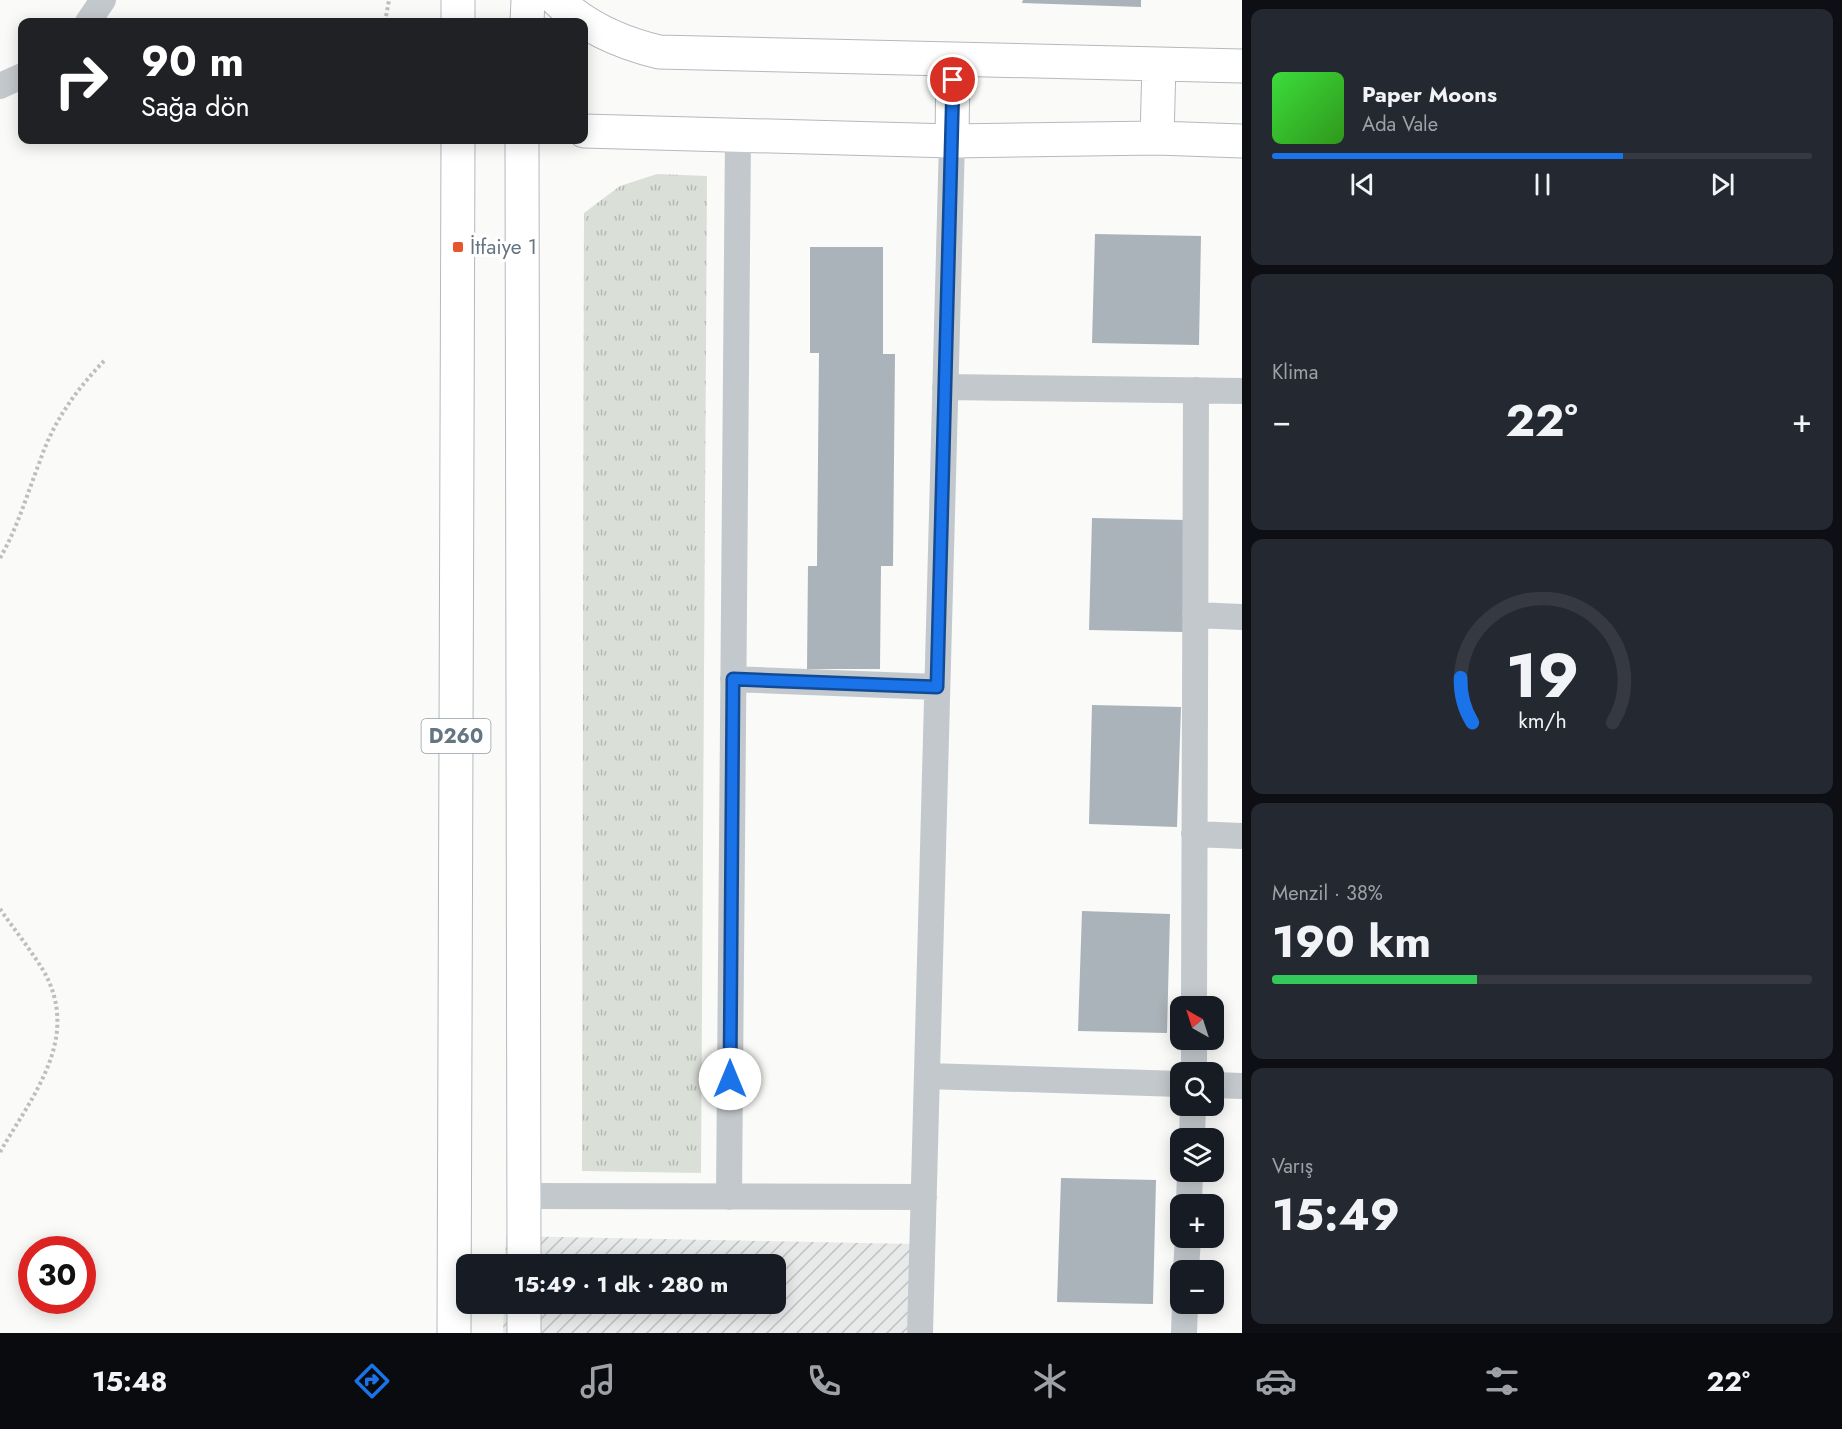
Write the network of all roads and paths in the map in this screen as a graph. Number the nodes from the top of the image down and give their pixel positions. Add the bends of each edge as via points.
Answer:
1 (103, 0) edge
2 (389, 0) edge
3 (458, 0) edge
4 (528, 0) edge
5 (557, 0) edge
6 (91, 18) edge
7 (386, 18) edge
8 (458, 18) edge
9 (527, 18) edge
10 (580, 18) edge
11 (588, 25) edge
12 (953, 59) junction
13 (1159, 64) junction
14 (1242, 66) edge
15 (18, 78) edge
16 (0, 86) edge
17 (588, 131) edge
18 (738, 135) junction
19 (1157, 138) junction
20 (952, 141) junction
21 (1242, 141) edge
22 (458, 144) edge
23 (522, 144) edge
24 (104, 361) dead end
25 (945, 387) junction
26 (1196, 390) junction
27 (1242, 391) edge
28 (0, 558) edge
29 (1195, 615) junction
30 (1242, 617) edge
31 (733, 679) junction
32 (937, 687) junction
33 (1194, 834) junction
34 (1242, 836) edge
35 (0, 909) edge
36 (1194, 996) edge
37 (927, 1076) junction
38 (1170, 1084) edge
39 (1224, 1085) edge
40 (1242, 1086) edge
41 (0, 1152) edge
42 (525, 1196) junction
43 (729, 1197) junction
44 (924, 1197) junction
45 (524, 1254) edge
46 (524, 1314) edge
47 (1185, 1314) edge
48 (454, 1333) edge
49 (524, 1333) edge
50 (920, 1333) edge
51 (1184, 1333) edge

1 - 6 street
2 - 7 path
3 - 8 highway
4 - 9 highway
5 - 10 highway
11 - 12 highway via 610,37 659,52
12 - 13 highway
12 - 20 highway
13 - 14 highway
13 - 19 highway
15 - 16 street
17 - 18 highway
18 - 20 highway
18 - 31 street
19 - 20 highway
19 - 21 highway
20 - 25 street
22 - 48 highway, D260
23 - 42 highway
24 - 28 path via 58,421 40,460 22,516
25 - 26 street
25 - 32 street
26 - 27 street
26 - 29 street
29 - 30 street
29 - 33 street
31 - 32 street
31 - 43 street
32 - 37 street
33 - 34 street
33 - 36 street
35 - 41 path via 42,969 56,1003 58,1022 52,1059
37 - 38 street
37 - 44 street
39 - 40 street
42 - 43 street
42 - 45 highway
43 - 44 street
44 - 50 street
46 - 49 highway
47 - 51 street

